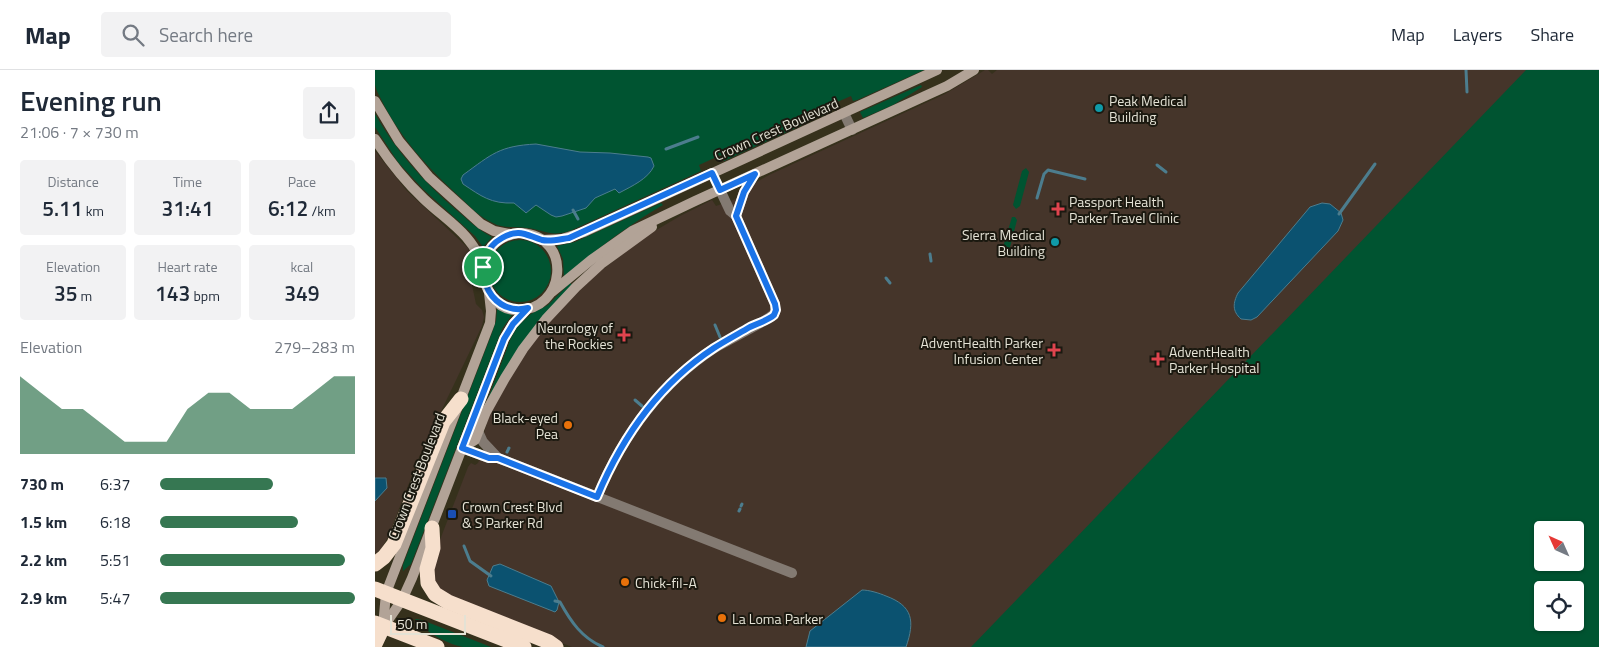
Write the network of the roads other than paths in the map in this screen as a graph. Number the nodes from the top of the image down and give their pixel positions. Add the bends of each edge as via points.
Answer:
1 (937, 70) edge
2 (974, 70) edge
3 (375, 100) edge
4 (844, 113) junction
5 (852, 130) junction
6 (375, 140) edge
7 (712, 173) junction
8 (755, 174) junction
9 (720, 190) junction
10 (736, 216) junction
11 (663, 218) junction
12 (511, 234) junction
13 (542, 240) junction
14 (483, 267) junction
15 (552, 292) junction
16 (489, 293) junction
17 (528, 308) junction
18 (461, 398) junction
19 (478, 431) junction
20 (462, 448) junction
21 (498, 458) junction
22 (597, 497) junction
23 (432, 528) junction
24 (375, 564) edge
25 (792, 574) dead end
26 (381, 591) edge
27 (402, 600) junction
28 (379, 625) edge
29 (375, 644) edge
30 (437, 647) edge
31 (524, 647) edge
32 (556, 647) edge

1 - 4 main road, Crown Crest Boulevard
2 - 5 main road
3 - 12 main road via 399,141 429,177 481,224 494,231
4 - 5 street
4 - 7 main road, Crown Crest Boulevard
5 - 8 main road
6 - 14 main road via 415,190 471,242
7 - 9 street
7 - 13 main road, Crown Crest Boulevard via 573,236
8 - 9 main road
8 - 10 street via 744,192
9 - 10 street
9 - 11 main road
10 - 22 street via 775,304 775,312 769,319 713,348 667,387 627,437
11 - 15 main road via 627,235
11 - 19 main road via 601,264 546,320 507,374
12 - 13 main road via 530,234
12 - 14 main road via 492,246
13 - 15 main road via 552,250 557,263 558,278
14 - 16 main road
15 - 17 main road
16 - 17 main road via 507,308
16 - 18 main road, Crown Crest Boulevard via 490,323
17 - 20 main road via 504,339
18 - 24 highway via 443,422 394,544
18 - 26 main road, Crown Crest Boulevard
19 - 20 main road via 475,440
19 - 21 street via 483,442
20 - 21 street
20 - 23 main road
21 - 22 street
22 - 25 street
23 - 27 main road
23 - 32 highway via 433,548 426,573 429,587 435,594
26 - 27 highway
26 - 28 main road, Crown Crest Boulevard
27 - 28 main road
27 - 31 highway
28 - 29 highway
28 - 30 highway

